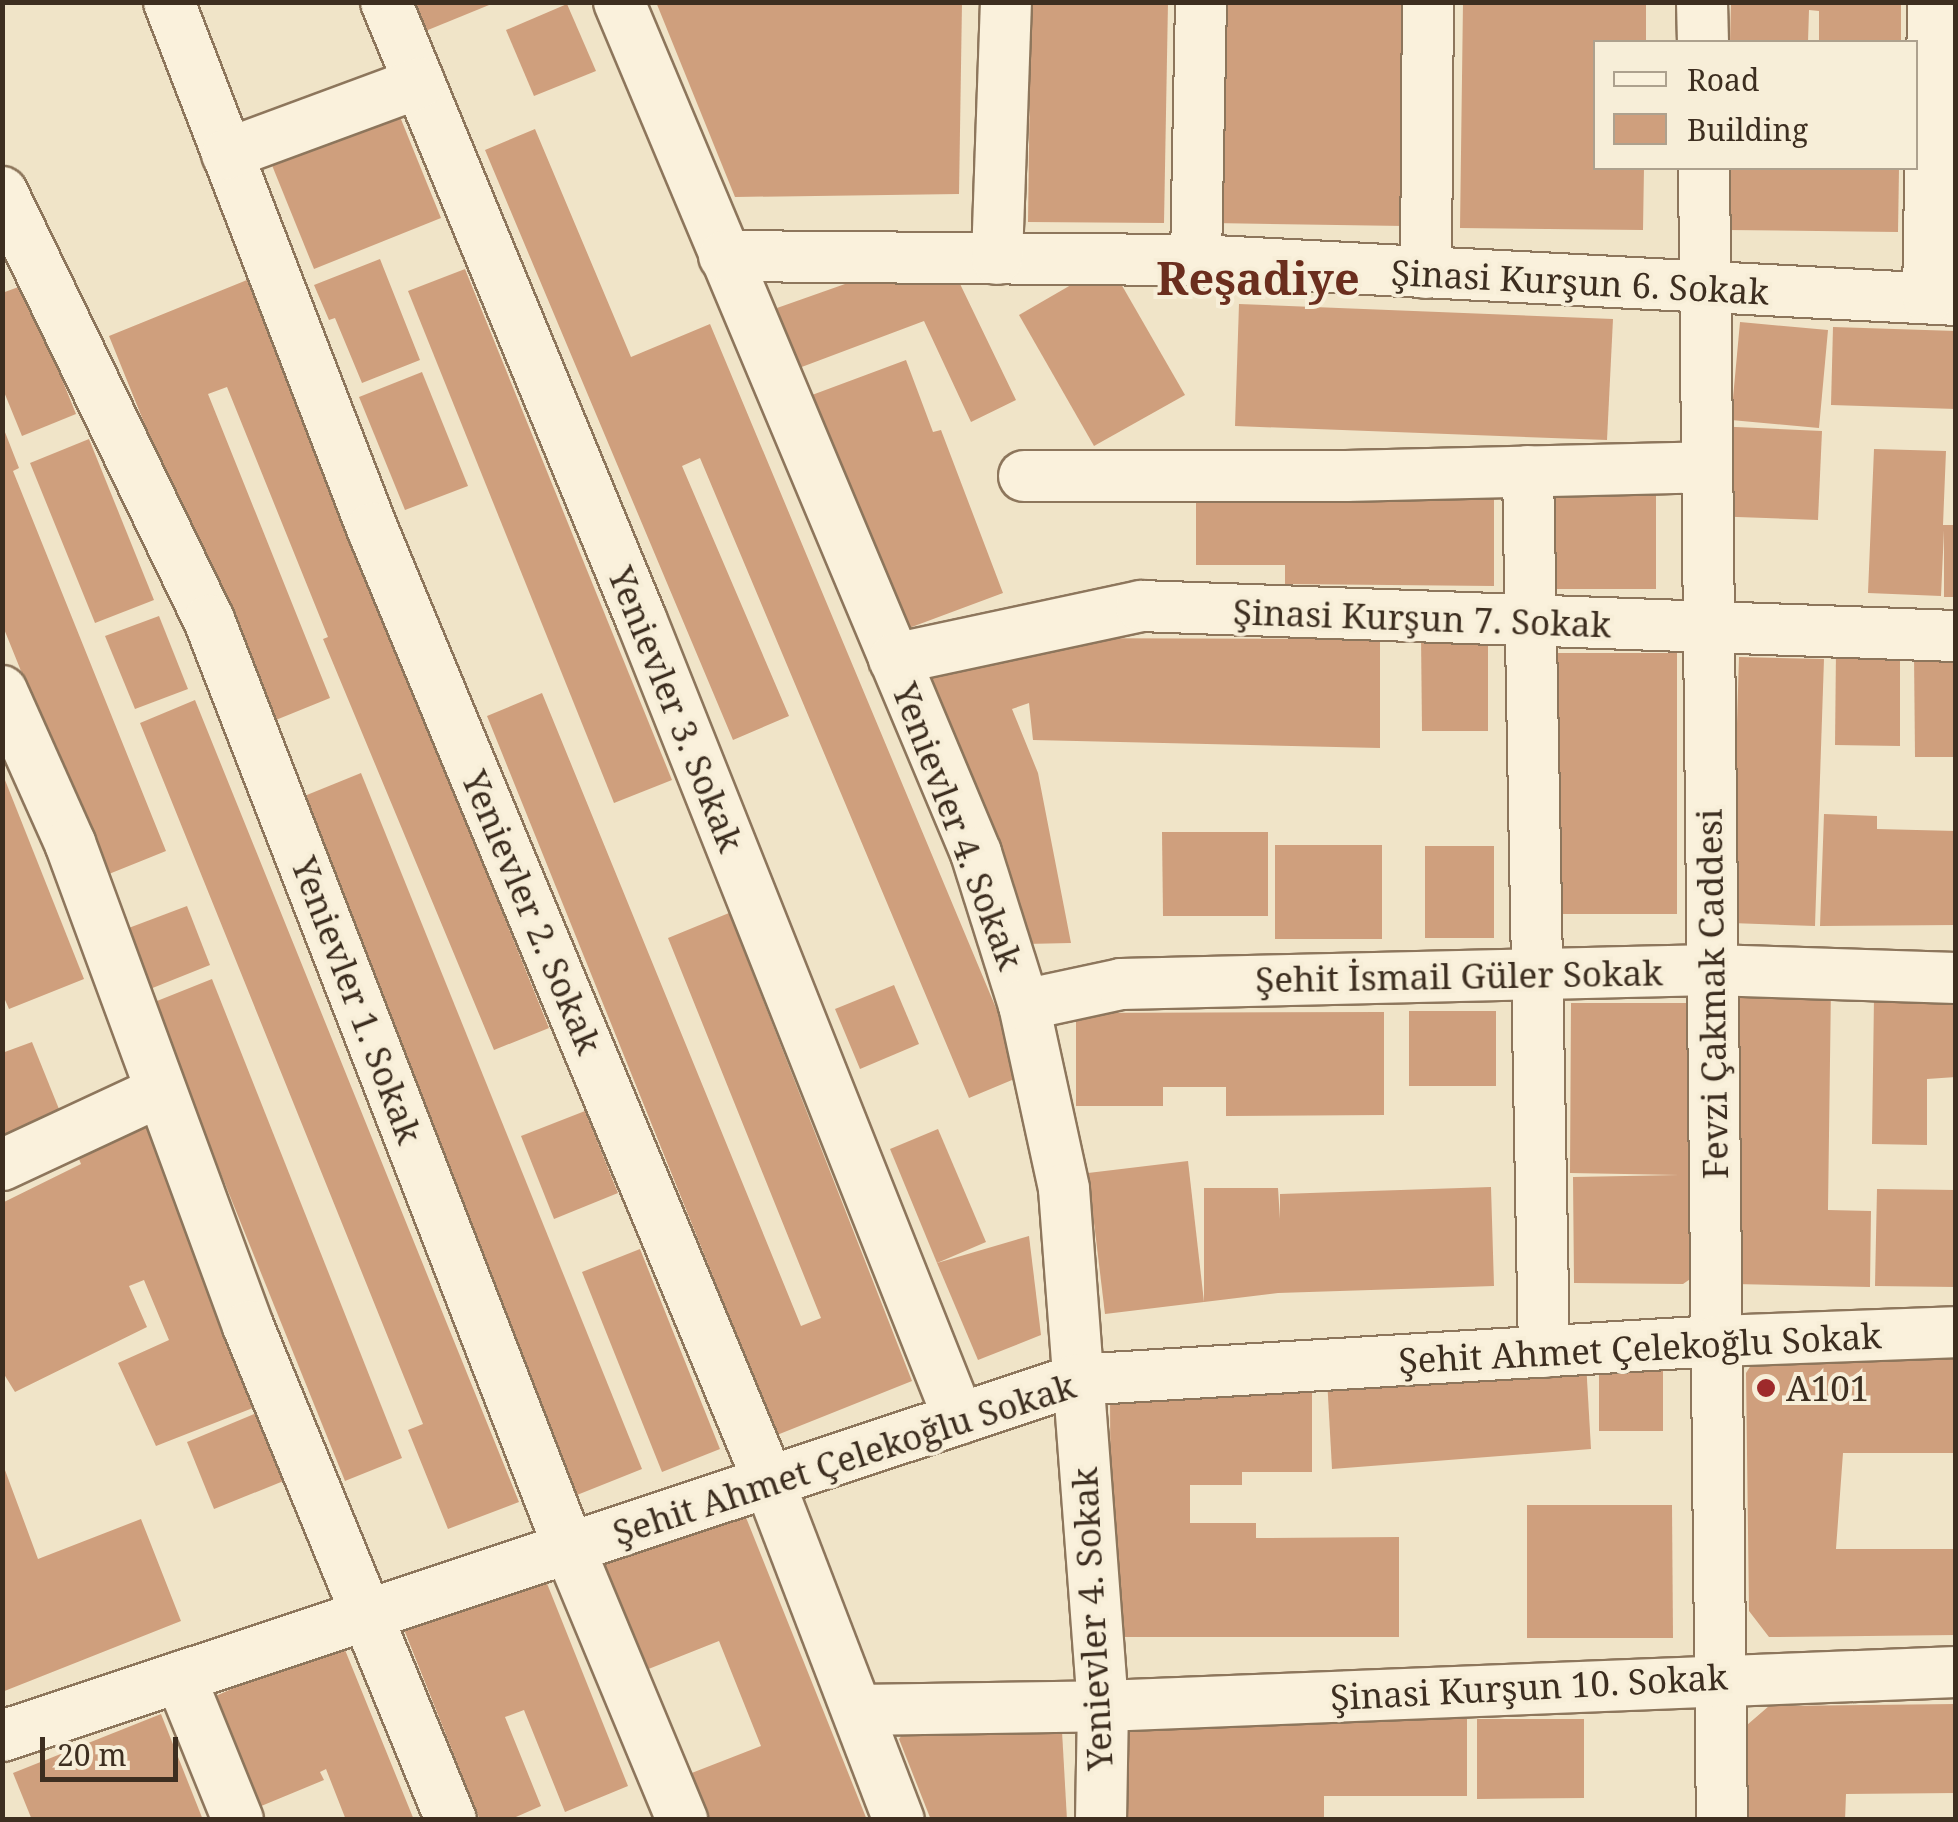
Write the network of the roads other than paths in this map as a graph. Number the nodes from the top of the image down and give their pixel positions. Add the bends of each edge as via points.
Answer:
1 (169, 2) edge
2 (386, 2) edge
3 (619, 2) edge
4 (1006, 2) edge
5 (1201, 2) edge
6 (1428, 2) edge
7 (1702, 2) edge
8 (1933, 2) edge
9 (1703, 40) edge
10 (419, 82) junction
11 (227, 154) junction
12 (1704, 170) edge
13 (2, 192) edge
14 (724, 256) junction
15 (997, 259) junction
16 (1196, 260) junction
17 (1426, 273) junction
18 (1704, 290) junction
19 (1942, 299) edge
20 (1706, 467) junction
21 (1528, 471) junction
22 (1024, 476) dead end
23 (1532, 622) junction
24 (1708, 630) junction
25 (1956, 636) edge
26 (894, 660) junction
27 (2, 691) edge
28 (1712, 970) junction
29 (1540, 974) junction
30 (1956, 978) edge
31 (1024, 1005) junction
32 (161, 1091) junction
33 (2, 1165) edge
34 (1956, 1332) edge
35 (1716, 1341) junction
36 (1544, 1352) junction
37 (1076, 1380) junction
38 (959, 1420) junction
39 (769, 1482) junction
40 (569, 1548) junction
41 (370, 1614) junction
42 (1956, 1672) edge
43 (180, 1677) junction
44 (1720, 1678) junction
45 (1104, 1706) junction
46 (858, 1710) junction
47 (2, 1736) edge
48 (238, 1820) edge
49 (452, 1820) edge
50 (682, 1820) edge
51 (900, 1820) edge
52 (1101, 1820) edge
53 (1722, 1820) edge

1 - 11 street, Yenievler 2. Sokak
2 - 10 street, Yenievler 3. Sokak
3 - 14 street, Yenievler 4. Sokak
4 - 15 street
5 - 16 street
6 - 17 street
7 - 9 street
8 - 19 street
10 - 11 street
10 - 38 street, Yenievler 3. Sokak
11 - 39 street, Yenievler 2. Sokak via 372,528
12 - 18 street, Fevzi Çakmak Caddesi
13 - 40 street, Yenievler 1. Sokak via 209,620
14 - 15 street, Şinasi Kurşun 6. Sokak
14 - 26 street, Yenievler 4. Sokak
15 - 16 street, Şinasi Kurşun 6. Sokak
16 - 17 street, Şinasi Kurşun 6. Sokak
17 - 18 street, Şinasi Kurşun 6. Sokak
18 - 19 street, Şinasi Kurşun 6. Sokak
18 - 20 street, Fevzi Çakmak Caddesi
20 - 21 street
20 - 24 street, Fevzi Çakmak Caddesi
21 - 22 street
21 - 23 street
23 - 24 street, Şinasi Kurşun 7. Sokak
23 - 26 street, Şinasi Kurşun 7. Sokak via 1141,606
23 - 29 street
24 - 25 street, Şinasi Kurşun 7. Sokak
24 - 28 street, Fevzi Çakmak Caddesi
26 - 31 street, Yenievler 4. Sokak via 976,853
27 - 32 street via 70,843
28 - 29 street, Şehit İsmail Güler Sokak
28 - 30 street, Şehit İsmail Güler Sokak
28 - 35 street, Fevzi Çakmak Caddesi
29 - 31 street, Şehit İsmail Güler Sokak via 1122,984
29 - 36 street
31 - 37 street, Yenievler 4. Sokak via 1064,1189
32 - 33 street
32 - 41 street via 248,1326
34 - 35 street, Şehit Ahmet Çelekoğlu Sokak
35 - 36 street, Şehit Ahmet Çelekoğlu Sokak
35 - 44 street, Fevzi Çakmak Caddesi
36 - 37 street, Şehit Ahmet Çelekoğlu Sokak
37 - 38 street, Şehit Ahmet Çelekoğlu Sokak
37 - 45 street, Yenievler 4. Sokak
38 - 39 street, Şehit Ahmet Çelekoğlu Sokak
39 - 40 street, Şehit Ahmet Çelekoğlu Sokak
39 - 46 street, Yenievler 2. Sokak
40 - 41 street, Şehit Ahmet Çelekoğlu Sokak
40 - 50 street, Yenievler 1. Sokak
41 - 43 street, Şehit Ahmet Çelekoğlu Sokak
41 - 49 street
42 - 44 street, Şinasi Kurşun 10. Sokak
43 - 47 street, Şehit Ahmet Çelekoğlu Sokak
43 - 48 street
44 - 45 street, Şinasi Kurşun 10. Sokak
44 - 53 street, Fevzi Çakmak Caddesi
45 - 46 street, Şinasi Kurşun 10. Sokak
45 - 52 street, Yenievler 4. Sokak
46 - 51 street, Yenievler 2. Sokak

